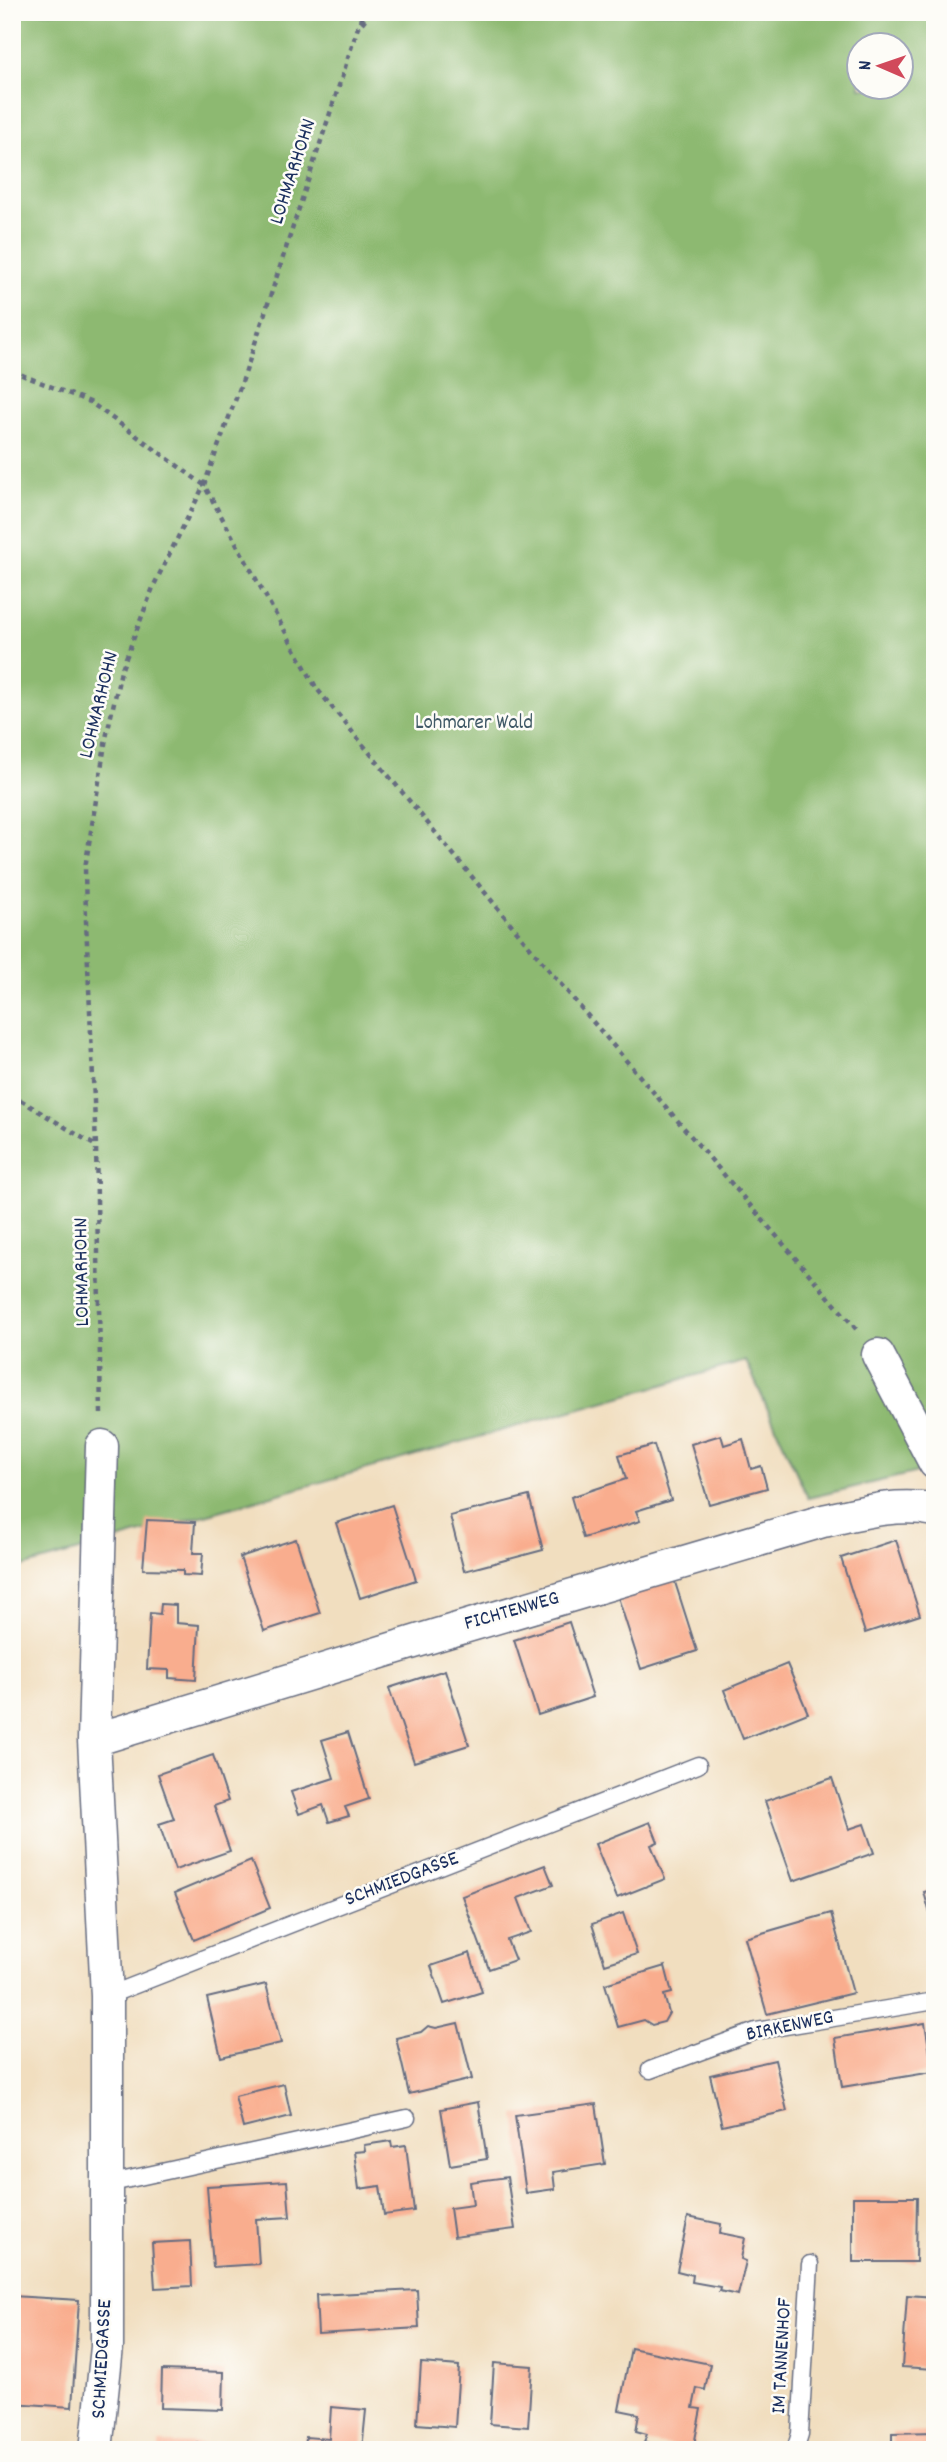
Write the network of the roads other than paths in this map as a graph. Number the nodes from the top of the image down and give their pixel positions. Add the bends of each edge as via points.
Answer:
1 (878, 1355) road end
2 (102, 1446) road end
3 (935, 1464) edge
4 (935, 1510) edge
5 (94, 1740) junction
6 (698, 1765) dead end
7 (107, 1996) junction
8 (935, 2001) edge
9 (650, 2070) dead end
10 (407, 2118) dead end
11 (107, 2184) junction
12 (810, 2264) dead end
13 (96, 2450) edge
14 (795, 2450) edge

1 - 3 street
2 - 5 street, SCHMIEDGASSE
4 - 5 street, FICHTENWEG via 876,1509 823,1521
5 - 7 street, SCHMIEDGASSE
6 - 7 lane, SCHMIEDGASSE
7 - 11 street, SCHMIEDGASSE
8 - 9 lane, BIRKENWEG via 756,2031
10 - 11 lane
11 - 13 street, SCHMIEDGASSE via 107,2347
12 - 14 lane, IM TANNENHOF via 800,2434

